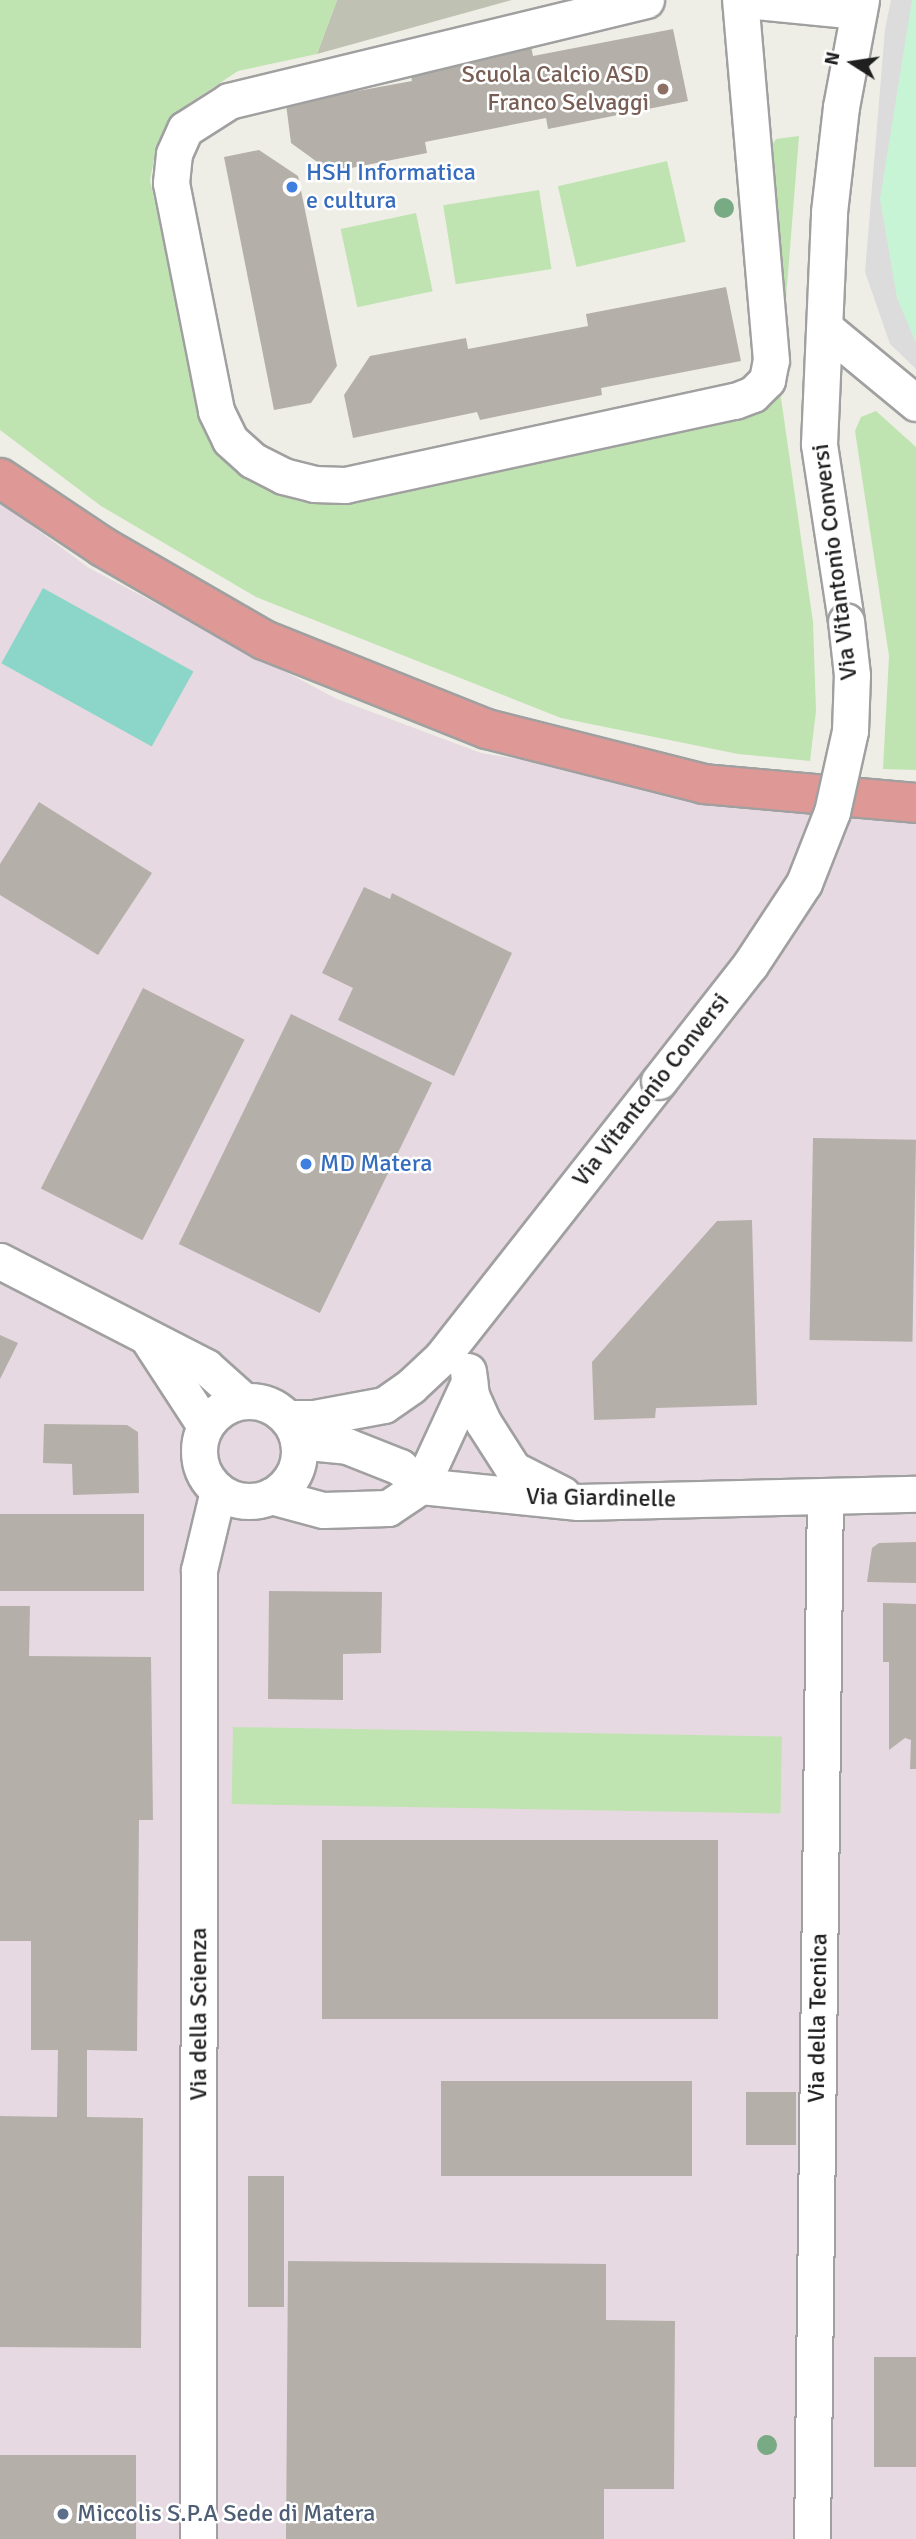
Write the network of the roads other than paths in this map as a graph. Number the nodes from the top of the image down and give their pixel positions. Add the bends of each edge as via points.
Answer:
1 (646, 0) edge
2 (740, 0) edge
3 (746, 0) edge
4 (860, 6) edge
5 (825, 328) junction
6 (916, 403) edge
7 (0, 478) edge
8 (916, 803) edge
9 (0, 1261) edge
10 (481, 1302) junction
11 (149, 1340) junction
12 (469, 1382) junction
13 (244, 1401) junction
14 (205, 1426) junction
15 (292, 1430) junction
16 (421, 1486) junction
17 (218, 1491) junction
18 (916, 1494) edge
19 (271, 1496) junction
20 (825, 1496) junction
21 (578, 1502) junction
22 (198, 2539) edge
23 (812, 2539) edge

1 - 2 street via 229,101 185,128 174,154 171,183 216,411 230,440 253,460 283,476 345,485 753,394 767,380 771,360
3 - 4 street
4 - 5 street, Via Vitantonio Conversi via 829,212
5 - 6 street
5 - 10 street, Via Vitantonio Conversi, bridge via 819,444 852,675 850,731 832,812 804,883 750,965
7 - 8 highway via 103,547 264,640 487,729 704,784
9 - 11 street
10 - 12 street, Via Vitantonio Conversi
10 - 15 street, Via Vitantonio Conversi via 441,1358 384,1405 327,1416
11 - 13 street via 206,1367
11 - 14 street
12 - 16 street
12 - 21 street, Via Vitantonio Conversi via 483,1422 513,1469
13 - 14 street via 215,1413
13 - 15 street via 260,1402
14 - 17 street via 199,1459
15 - 16 street via 400,1466
15 - 19 street via 293,1473
16 - 19 street via 387,1508 323,1510
16 - 21 street, Via Giardinelle
17 - 19 street via 246,1502
17 - 22 street, Via della Scienza via 199,1570
18 - 20 street, Via Giardinelle
20 - 21 street, Via Giardinelle
20 - 23 street, Via della Tecnica

